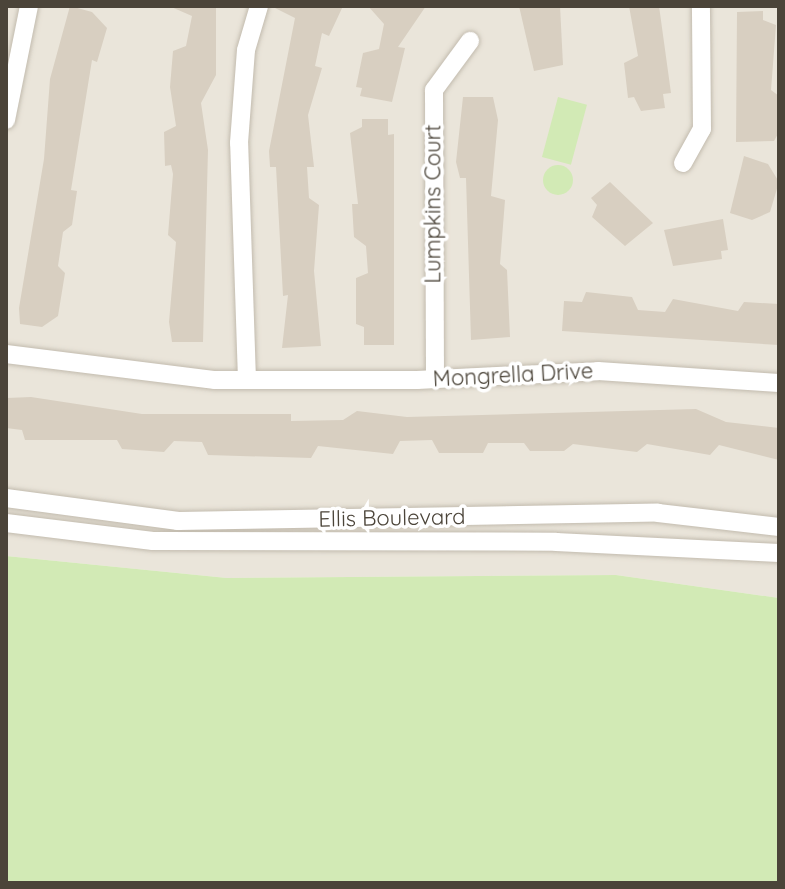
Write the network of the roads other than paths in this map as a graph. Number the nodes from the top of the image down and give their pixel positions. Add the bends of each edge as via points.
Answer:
1 (29, 6) edge
2 (259, 6) edge
3 (701, 6) edge
4 (470, 41) dead end
5 (6, 120) edge
6 (683, 163) dead end
7 (6, 354) edge
8 (435, 379) junction
9 (247, 380) junction
10 (779, 383) edge
11 (6, 498) edge
12 (6, 523) edge
13 (779, 527) edge
14 (779, 553) edge

1 - 5 street
2 - 9 street via 246,50 239,143
3 - 6 street via 702,129
4 - 8 street, Lumpkins Court via 434,90
7 - 9 street, Mongrella Drive
8 - 9 street, Mongrella Drive
8 - 10 street, Mongrella Drive via 598,371
11 - 13 street, Ellis Boulevard via 178,521 658,513
12 - 14 street, Ellis Boulevard via 153,541 556,542

